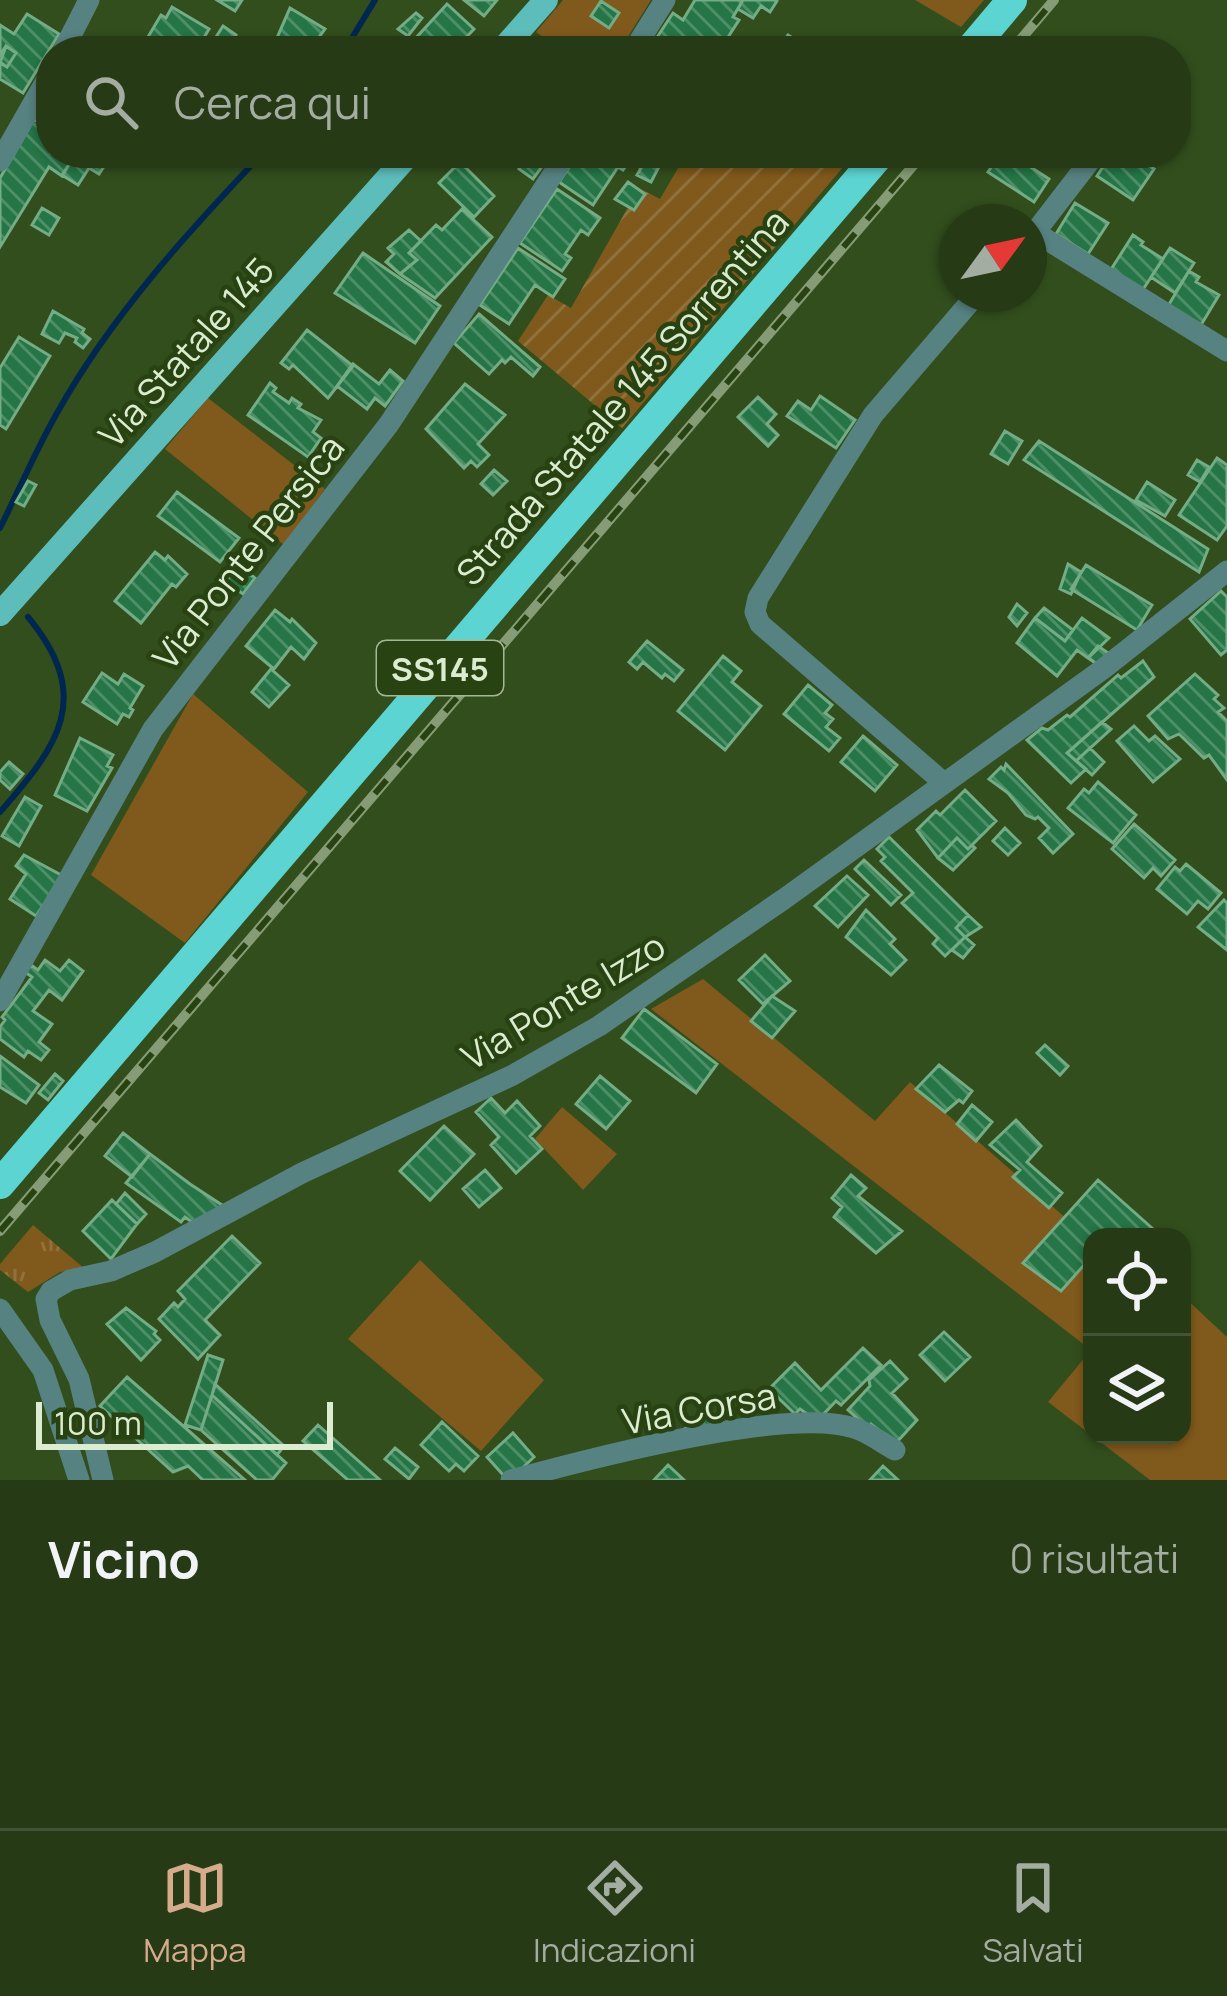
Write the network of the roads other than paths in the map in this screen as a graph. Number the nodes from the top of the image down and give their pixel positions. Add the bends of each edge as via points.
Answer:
1 (89, 0) edge
2 (547, 0) edge
3 (664, 0) edge
4 (1012, 0) edge
5 (71, 36) edge
6 (515, 36) edge
7 (642, 36) edge
8 (982, 36) edge
9 (36, 98) edge
10 (0, 161) edge
11 (397, 168) edge
12 (557, 168) edge
13 (868, 168) edge
14 (1085, 168) edge
15 (1047, 218) edge
16 (1047, 245) edge
17 (961, 312) edge
18 (1227, 351) edge
19 (1227, 571) edge
20 (7, 606) edge
21 (944, 783) junction
22 (0, 1001) edge
23 (0, 1184) edge
24 (0, 1309) edge
25 (895, 1450) dead end
26 (79, 1480) edge
27 (103, 1480) edge
28 (511, 1480) edge

1 - 5 street
2 - 6 main road
3 - 7 street
4 - 8 highway
9 - 10 street
11 - 20 main road, Via Statale 145
12 - 22 street, Via Ponte Persica via 389,424 153,729
13 - 23 highway, Strada Statale 145 Sorrentina / SS145
14 - 15 street
16 - 18 street
17 - 21 street via 872,415 754,612
19 - 21 street, Via Ponte Izzo
21 - 27 street, Via Ponte Izzo via 678,973 513,1075 155,1252 51,1291 50,1319 79,1379
24 - 26 street via 43,1370
25 - 28 street, Via Corsa via 853,1427 808,1423 722,1431

